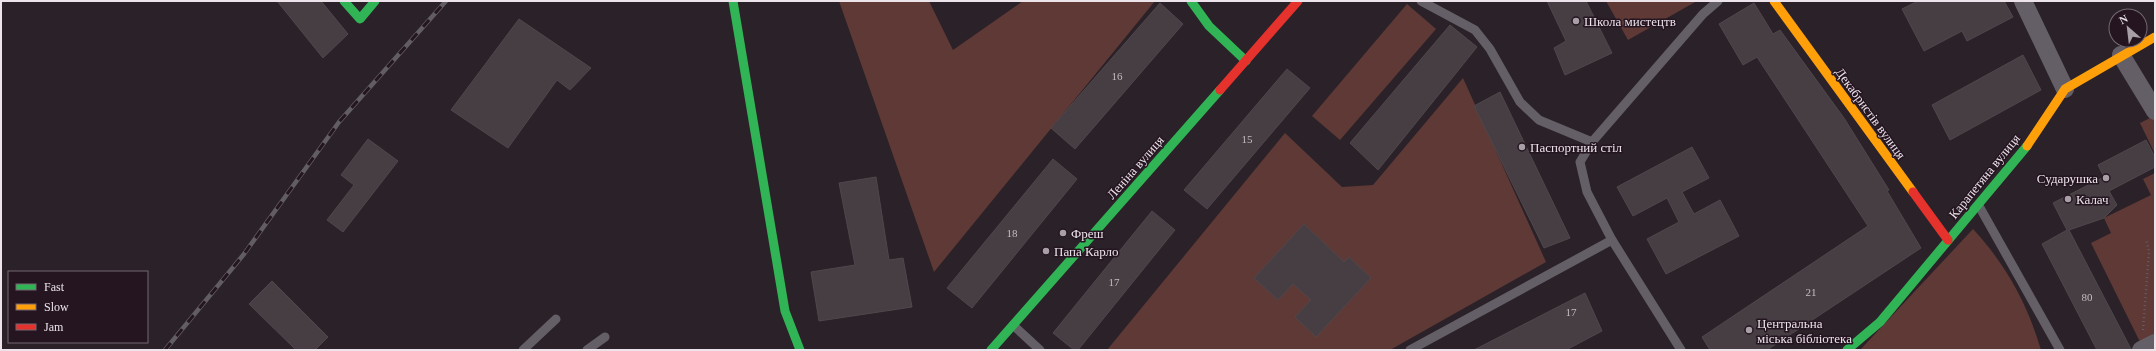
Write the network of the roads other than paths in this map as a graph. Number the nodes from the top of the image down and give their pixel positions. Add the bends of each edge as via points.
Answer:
1 (344, 1) edge
2 (375, 1) edge
3 (733, 1) edge
4 (1192, 1) edge
5 (1298, 1) edge
6 (1421, 1) edge
7 (1718, 1) edge
8 (1774, 1) edge
9 (2023, 1) edge
10 (2155, 37) edge
11 (2121, 55) junction
12 (1246, 61) junction
13 (2064, 89) junction
14 (2155, 111) edge
15 (1592, 142) junction
16 (1979, 205) junction
17 (1612, 240) junction
18 (1948, 240) junction
19 (556, 319) dead end
20 (1013, 325) junction
21 (605, 337) dead end
22 (2155, 343) edge
23 (523, 350) edge
24 (587, 350) edge
25 (800, 350) edge
26 (991, 350) edge
27 (1040, 350) edge
28 (1410, 350) edge
29 (1681, 350) edge
30 (1847, 350) edge
31 (2060, 350) edge
32 (2141, 350) edge

1 - 2 street via 360,19
3 - 25 street via 785,311
4 - 12 street via 1197,12 1217,36
5 - 12 street, Леніна вулиця
6 - 15 lane via 1475,30 1490,49 1520,102 1539,120
7 - 15 lane via 1703,14
8 - 18 street, Декабристів вулиця
9 - 13 street
10 - 11 street, Карапетяна вулиця
11 - 13 street, Карапетяна вулиця
11 - 14 street
12 - 20 street, Леніна вулиця
13 - 16 street, Карапетяна вулиця via 2024,150
15 - 17 lane via 1580,162 1587,192
16 - 18 street, Карапетяна вулиця
16 - 31 lane
17 - 28 lane
17 - 29 lane
18 - 30 street, Карапетяна вулиця via 1880,322
19 - 23 lane
20 - 26 street, Леніна вулиця
20 - 27 lane
21 - 24 lane
22 - 32 street

